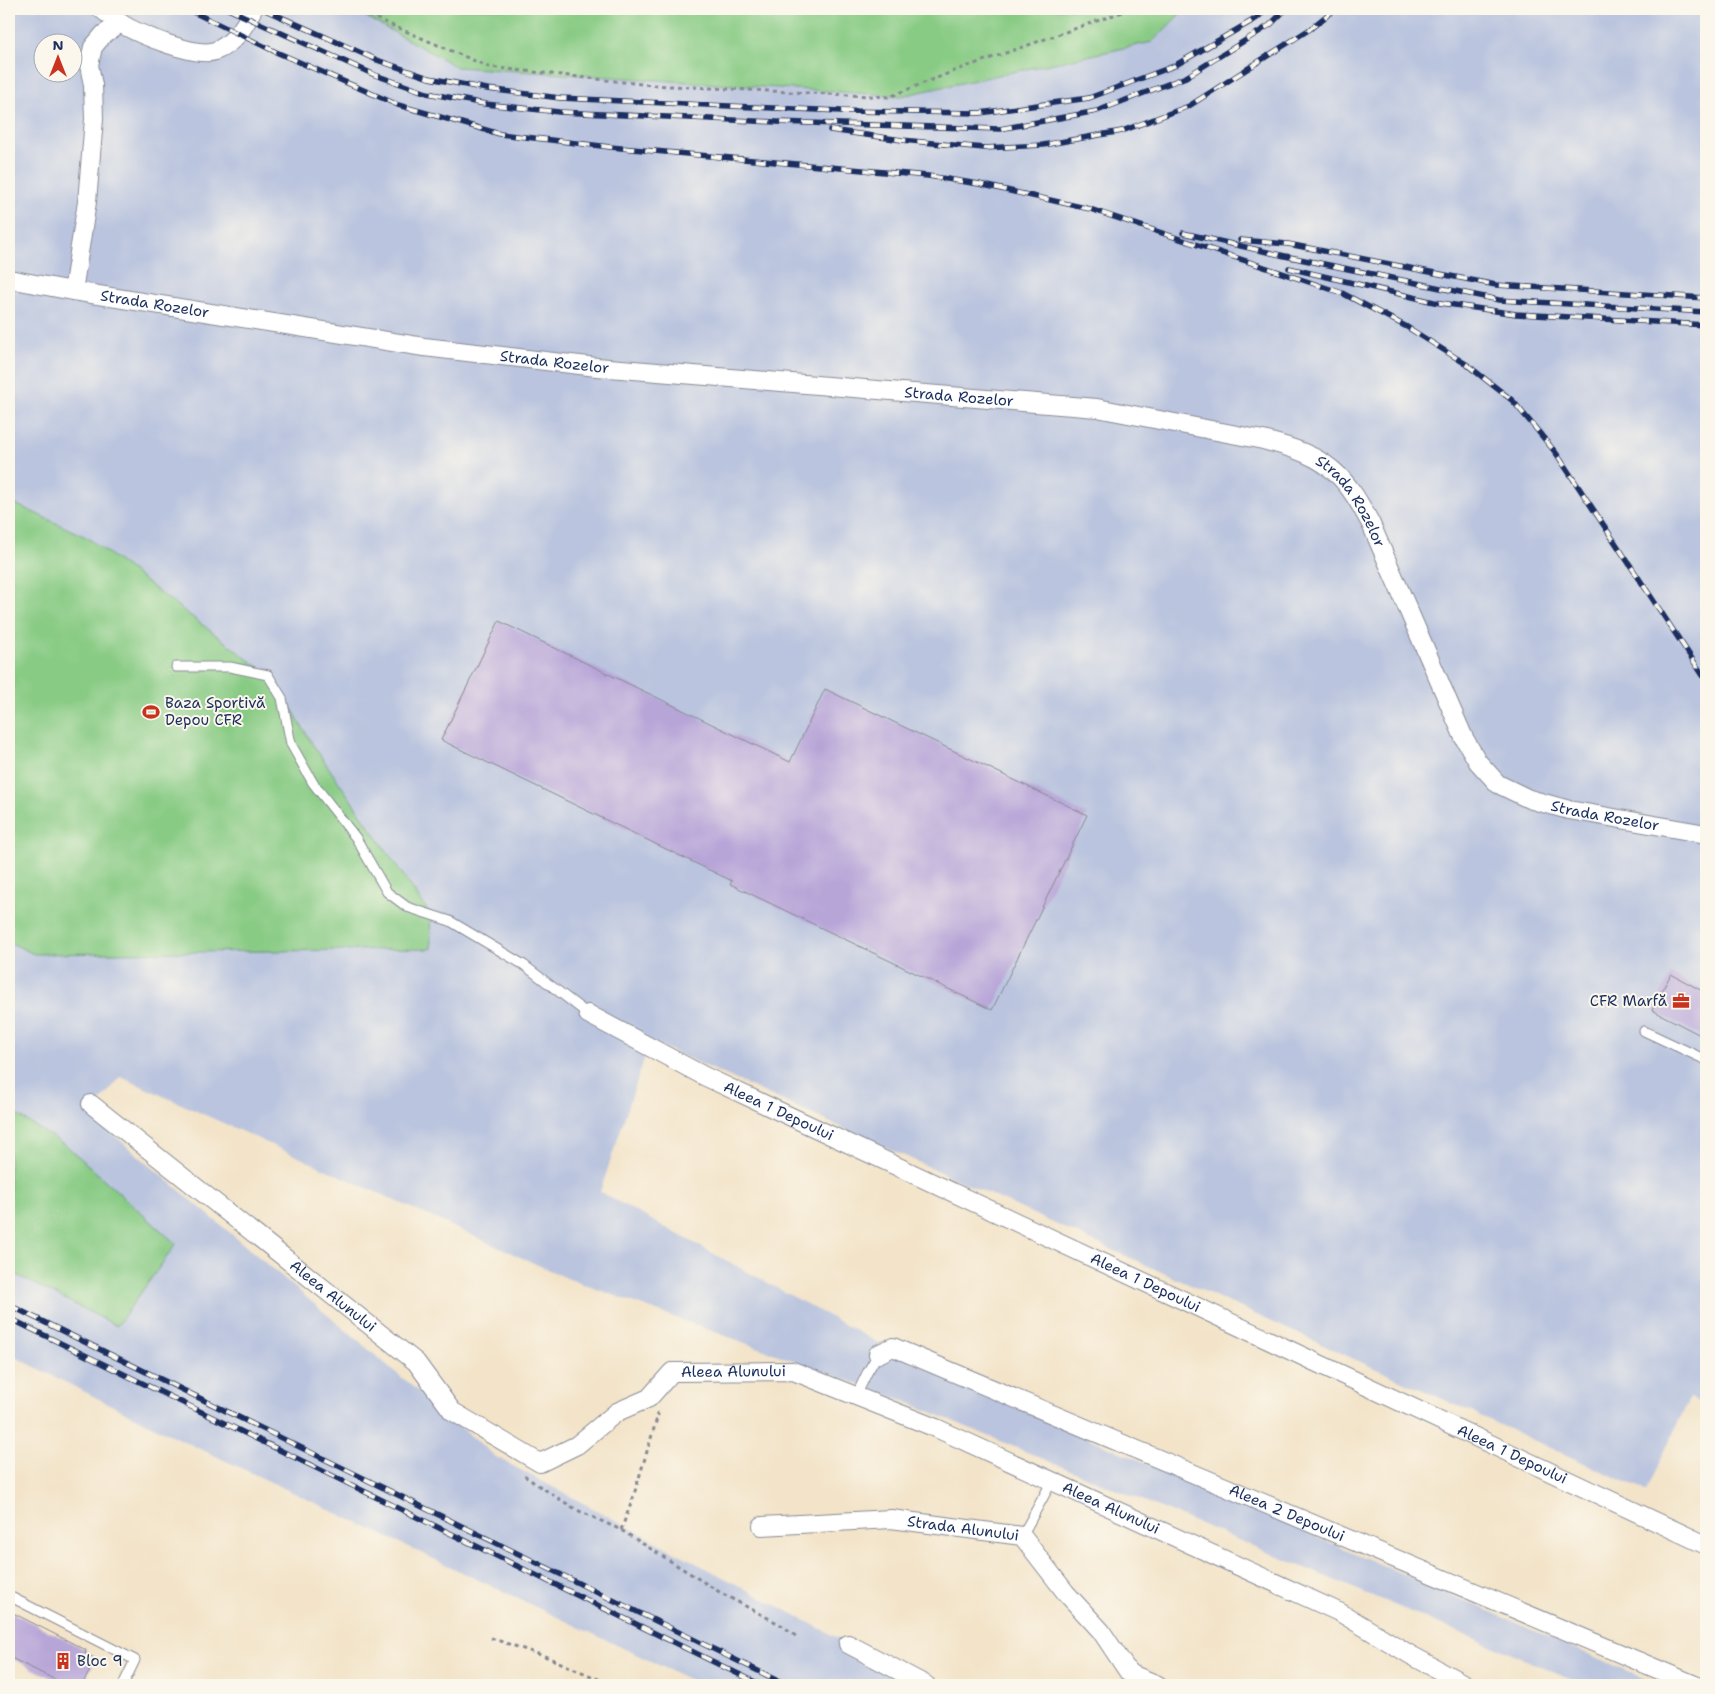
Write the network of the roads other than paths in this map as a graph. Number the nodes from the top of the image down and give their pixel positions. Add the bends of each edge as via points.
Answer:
1 (101, 9) edge
2 (253, 9) edge
3 (121, 23) junction
4 (9, 279) edge
5 (73, 291) junction
6 (176, 668) dead end
7 (1706, 834) edge
8 (588, 1014) joint
9 (1644, 1031) dead end
10 (1706, 1060) edge
11 (91, 1104) dead end
12 (878, 1354) joint
13 (856, 1396) junction
14 (1052, 1481) junction
15 (762, 1526) dead end
16 (1022, 1536) junction
17 (1706, 1546) edge
18 (9, 1596) edge
19 (848, 1644) dead end
20 (123, 1685) edge
21 (926, 1685) edge
22 (1158, 1685) edge
23 (1466, 1685) edge
24 (1695, 1685) edge

1 - 3 street
2 - 3 street via 239,34 214,51 195,51 167,44
3 - 5 street via 104,34 93,47 89,65 94,120 87,202
4 - 5 street, Strada Rozelor
5 - 7 street, Strada Rozelor via 424,347 597,367 1097,408 1290,448 1316,459 1339,476 1357,499 1464,738 1478,762 1498,784 1529,799 1569,810
6 - 8 lane via 230,667 268,675 282,698 291,744 313,783 356,838 387,892 407,907 450,920 524,965
8 - 17 street, Aleea 1 Depoului via 704,1076
9 - 10 lane
11 - 13 street, Aleea Alunului via 416,1362 452,1411 540,1464 576,1445 617,1412 649,1398 672,1372 793,1371
12 - 13 lane
12 - 24 street, Aleea 2 Depoului via 893,1347
13 - 14 street, Aleea Alunului
14 - 16 lane
14 - 23 street, Aleea Alunului via 1341,1613
15 - 16 street, Strada Alunului via 891,1519
16 - 22 street, Strada Alunului via 1066,1593 1101,1631 1129,1673
18 - 20 lane via 135,1660
19 - 21 street

